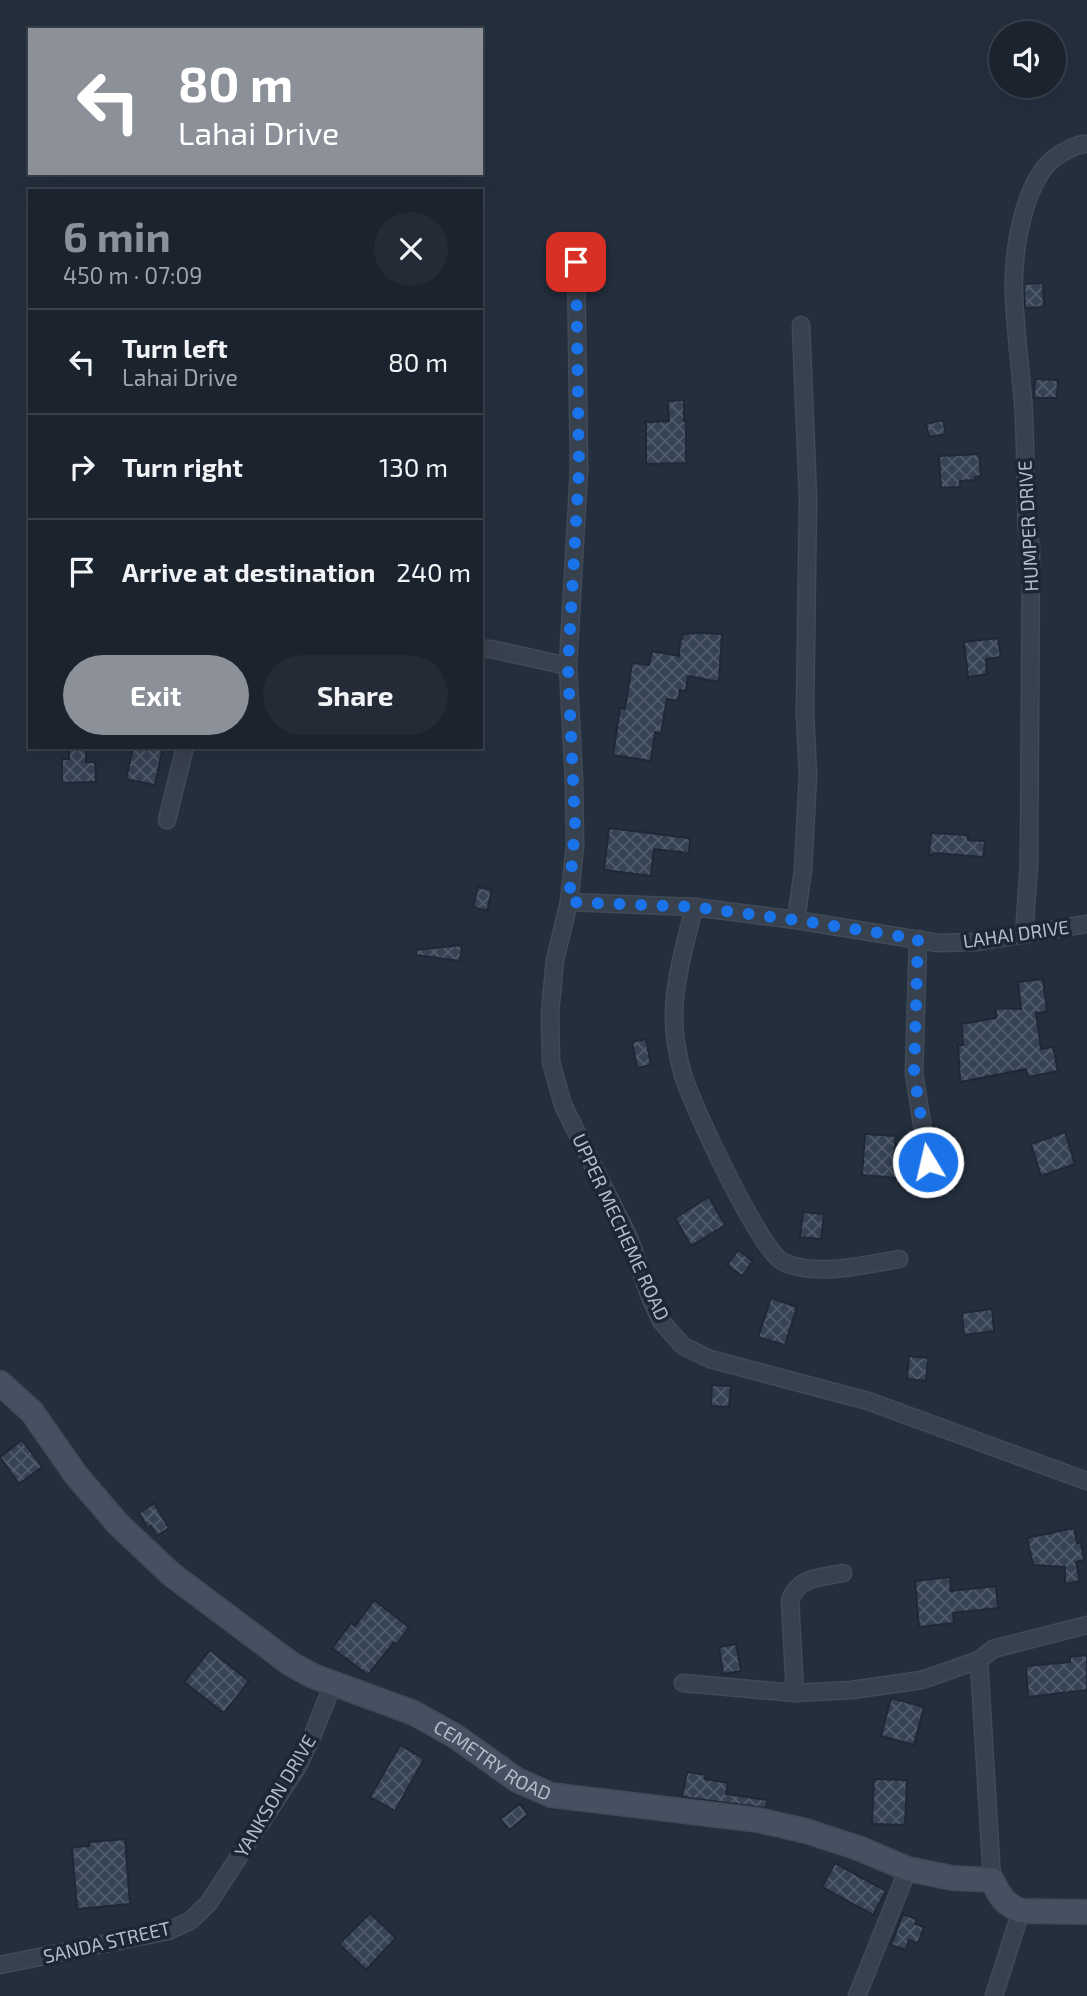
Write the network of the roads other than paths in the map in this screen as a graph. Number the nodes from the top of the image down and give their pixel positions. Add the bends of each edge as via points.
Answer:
1 (1084, 144) edge
2 (576, 262) dead end
3 (802, 325) dead end
4 (483, 649) edge
5 (568, 666) junction
6 (185, 749) edge
7 (167, 820) dead end
8 (569, 902) junction
9 (694, 907) junction
10 (796, 920) junction
11 (1087, 924) edge
12 (1024, 935) junction
13 (918, 939) junction
14 (928, 1162) dead end
15 (899, 1259) dead end
16 (0, 1383) edge
17 (1087, 1481) edge
18 (843, 1573) dead end
19 (1087, 1625) edge
20 (979, 1660) junction
21 (683, 1683) dead end
22 (333, 1684) junction
23 (795, 1693) junction
24 (908, 1869) junction
25 (992, 1880) junction
26 (208, 1904) joint
27 (1021, 1911) junction
28 (1087, 1912) edge
29 (0, 1965) edge
30 (857, 1996) edge
31 (994, 1996) edge

1 - 12 street, HUMPER DRIVE via 1051,159 1032,186 1014,268 1031,547
2 - 5 street, UPPER MECHEME ROAD via 579,469
3 - 10 street via 808,498 808,775
4 - 5 street
5 - 8 street, UPPER MECHEME ROAD via 575,820
6 - 7 street
8 - 9 street, LAHAI DRIVE
8 - 17 street, UPPER MECHEME ROAD via 555,960 551,1062 564,1105 629,1238 661,1321 683,1346 710,1359 868,1401
9 - 10 street, LAHAI DRIVE
9 - 15 street via 679,972 674,1016 677,1047 691,1097 742,1203 780,1261 802,1269
10 - 13 street, LAHAI DRIVE
11 - 12 street, LAHAI DRIVE
12 - 13 street, LAHAI DRIVE via 975,942
13 - 14 street via 914,1073
16 - 22 street, CEMETRY ROAD via 32,1412 118,1524 171,1574 291,1664
18 - 23 street via 804,1581 794,1588 790,1600
19 - 20 street via 993,1649
20 - 23 street via 922,1680
20 - 25 street
21 - 23 street
22 - 24 street, CEMETRY ROAD via 414,1713 517,1780 551,1795 758,1820 806,1830
22 - 26 street, YANKSON DRIVE via 298,1766
24 - 25 street, CEMETRY ROAD
24 - 30 street
25 - 27 street via 999,1897
26 - 29 street, SANDA STREET via 190,1921 168,1931
27 - 28 street
27 - 31 street

